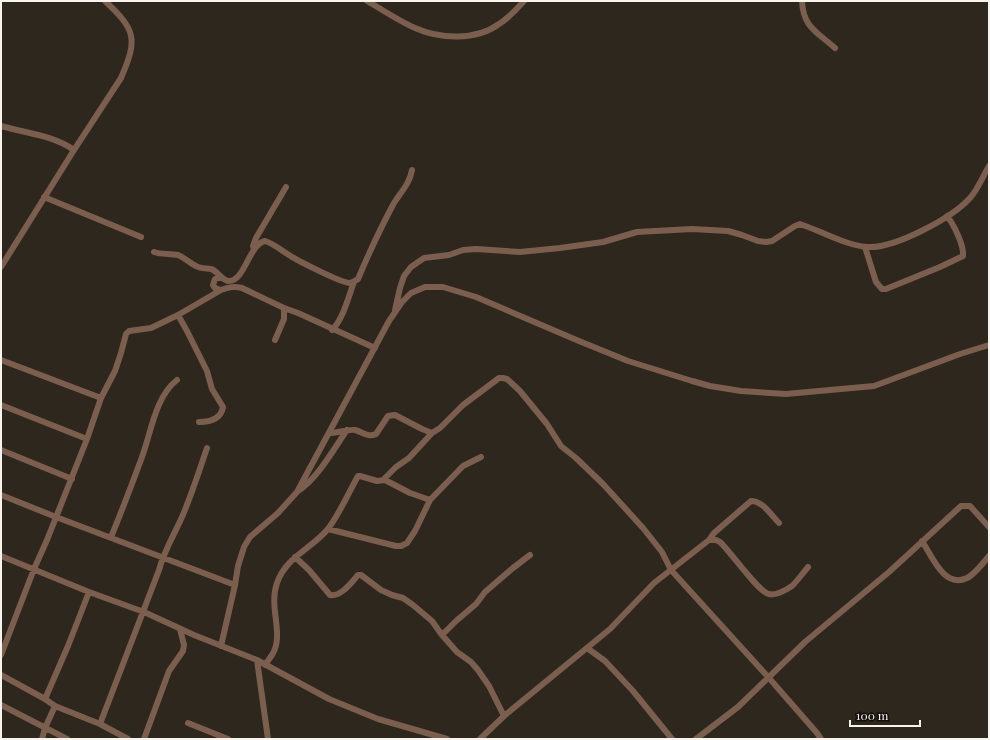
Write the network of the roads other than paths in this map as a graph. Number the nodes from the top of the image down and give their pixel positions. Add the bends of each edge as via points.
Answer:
1 (105, 1) edge
2 (367, 1) edge
3 (524, 1) edge
4 (802, 1) edge
5 (835, 48) dead end
6 (1, 126) edge
7 (74, 150) junction
8 (989, 166) edge
9 (412, 170) dead end
10 (286, 187) dead end
11 (44, 198) junction
12 (947, 216) junction
13 (141, 237) dead end
14 (865, 247) junction
15 (254, 250) junction
16 (154, 252) dead end
17 (1, 267) edge
18 (221, 277) junction
19 (354, 282) junction
20 (228, 284) junction
21 (221, 290) junction
22 (284, 308) junction
23 (178, 315) junction
24 (394, 316) junction
25 (332, 330) junction
26 (275, 340) dead end
27 (989, 345) edge
28 (375, 348) junction
29 (1, 360) edge
30 (177, 380) dead end
31 (100, 398) junction
32 (1, 406) edge
33 (198, 422) dead end
34 (347, 430) junction
35 (432, 432) junction
36 (329, 433) junction
37 (87, 439) junction
38 (207, 448) dead end
39 (1, 450) edge
40 (481, 457) dead end
41 (72, 479) junction
42 (383, 480) junction
43 (297, 492) junction
44 (1, 495) edge
45 (430, 500) junction
46 (56, 517) junction
47 (779, 522) dead end
48 (989, 527) edge
49 (328, 529) junction
50 (111, 537) junction
51 (710, 540) junction
52 (922, 541) junction
53 (530, 555) dead end
54 (1, 556) edge
55 (163, 556) junction
56 (989, 556) edge
57 (295, 557) junction
58 (808, 567) dead end
59 (34, 569) junction
60 (671, 570) junction
61 (235, 584) junction
62 (89, 592) junction
63 (144, 612) junction
64 (180, 629) junction
65 (442, 635) junction
66 (221, 646) junction
67 (587, 648) junction
68 (1, 655) edge
69 (256, 660) junction
70 (265, 665) junction
71 (1, 675) edge
72 (769, 678) junction
73 (45, 699) junction
74 (1, 706) edge
75 (55, 706) junction
76 (504, 716) junction
77 (188, 723) dead end
78 (100, 724) junction
79 (45, 728) junction
80 (42, 739) edge
81 (67, 739) edge
82 (128, 739) edge
83 (144, 739) edge
84 (228, 739) edge
85 (268, 739) edge
86 (447, 739) edge
87 (480, 739) edge
88 (672, 739) edge
89 (696, 739) edge
90 (821, 739) edge

1 - 7 street via 126,22 132,41 130,54 121,78
2 - 3 street via 415,28 436,35 454,36 471,35 498,25
4 - 5 street via 802,11 808,25
6 - 7 street via 37,135
7 - 11 street
8 - 12 street via 971,197
9 - 19 street via 371,248 358,279
10 - 15 street via 256,238
11 - 13 street
11 - 17 street
12 - 14 street via 906,238 885,245
12 - 14 street via 953,224 963,256 886,289 882,289 876,282
14 - 24 street via 800,224 766,242 728,231 692,229 637,232 587,245 526,252 463,250 449,255 424,258 411,267 404,276
15 - 19 street via 260,242 269,242 290,256 328,274 343,281
15 - 20 street via 238,276
16 - 18 street via 184,257 198,267 214,270
18 - 20 street
18 - 21 street via 213,283 215,288
19 - 25 street via 344,310
20 - 21 street
20 - 22 street
21 - 23 street
22 - 25 street
22 - 26 street via 284,319
23 - 31 street via 151,328 129,331 126,334 115,371
23 - 33 street via 223,407 217,418
24 - 27 street via 411,293 425,287 443,287 476,297 628,361 692,381 740,391 786,394 874,386
24 - 28 street
25 - 28 street
28 - 36 street
29 - 31 street
30 - 50 street via 168,388 160,402 143,455
31 - 37 street
32 - 37 street
34 - 35 street via 374,435 388,416 395,415
34 - 36 street
34 - 43 street via 316,473
35 - 42 street via 409,458
35 - 60 street via 499,378 507,380 547,424 561,446 603,484 643,528 662,552
36 - 43 street
37 - 41 street
38 - 55 street via 185,510
39 - 41 street
40 - 45 street via 463,466
41 - 46 street
42 - 45 street via 410,494
42 - 49 street via 358,476
43 - 61 street via 278,513 250,537 240,560
44 - 46 street
45 - 49 street via 415,531 407,543 401,546
46 - 50 street
46 - 59 street
47 - 51 street via 757,501 752,502 714,533
48 - 52 street via 970,506 962,506
49 - 57 street
50 - 55 street
51 - 58 street via 720,542 750,577 769,594 779,593 791,586
51 - 60 street
52 - 56 street via 942,573 951,580 968,578
52 - 72 street via 805,642
53 - 65 street via 485,592 476,604
54 - 59 street
55 - 61 street
55 - 63 street
57 - 65 street via 330,594 340,593 361,575 381,590 403,598 413,605 432,621
57 - 70 street via 286,566 277,583 273,604 278,632 277,642
59 - 62 street
59 - 68 street
60 - 67 street via 654,583 610,629
60 - 72 street
61 - 66 street
62 - 63 street
62 - 73 street
63 - 64 street
63 - 78 street
64 - 66 street
64 - 83 street via 183,651 169,672
65 - 76 street via 478,670
66 - 69 street
67 - 76 street
67 - 88 street via 605,661
69 - 70 street
69 - 85 street
70 - 86 street via 329,699 378,719
71 - 73 street
72 - 89 street via 738,707
72 - 90 street
73 - 75 street
74 - 79 street
75 - 78 street
75 - 79 street
76 - 87 street
77 - 84 street
78 - 82 street
79 - 80 street
79 - 81 street

